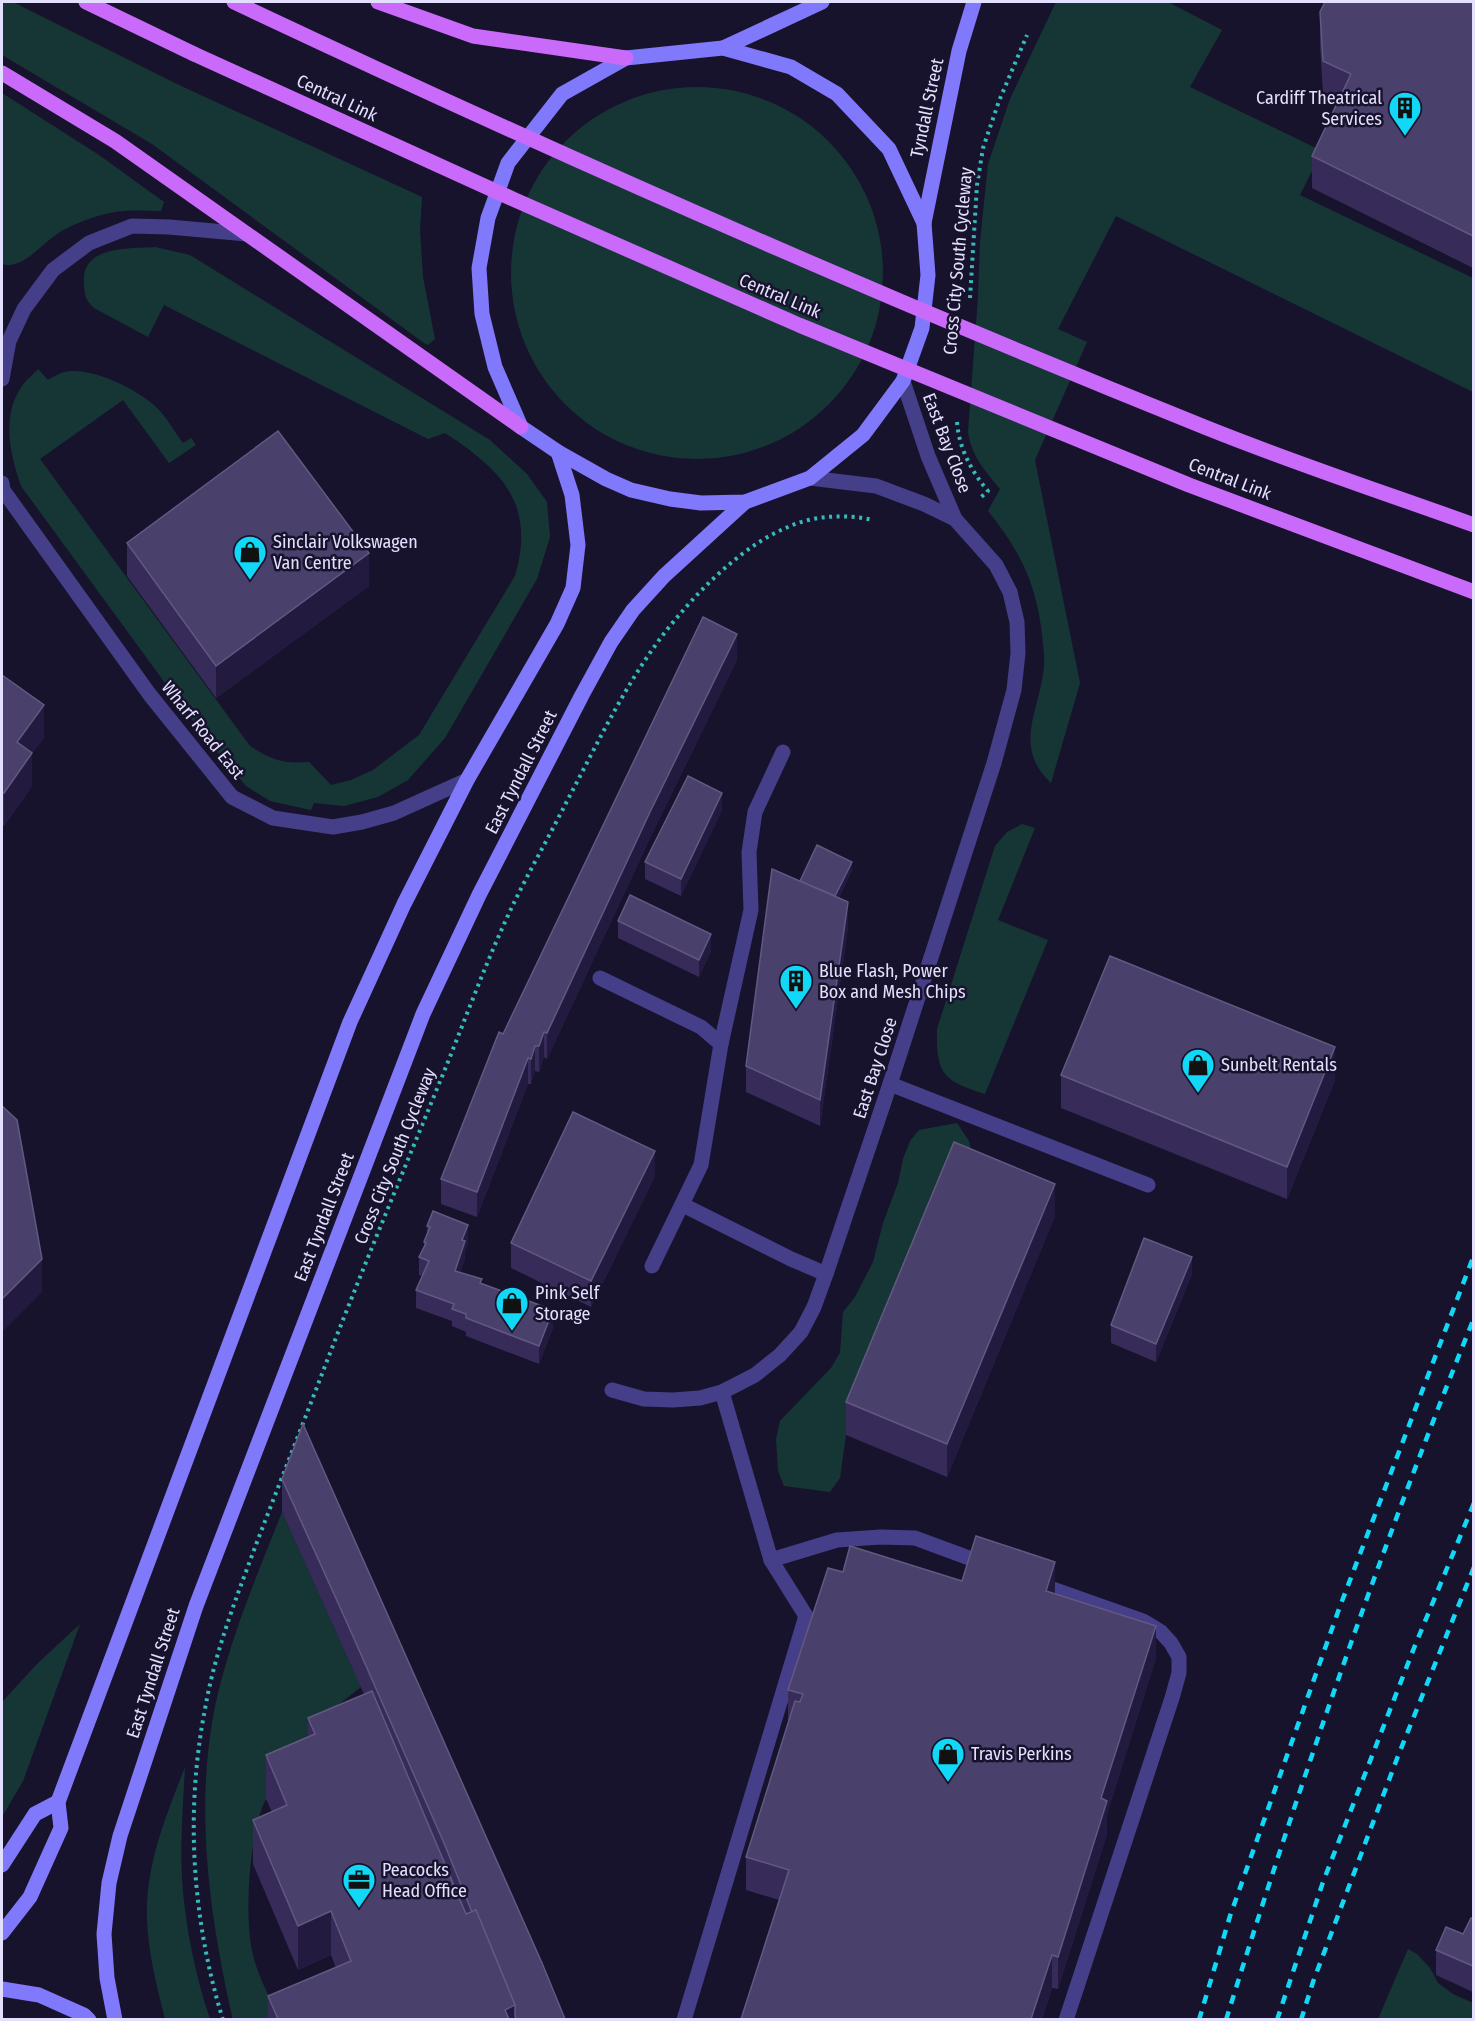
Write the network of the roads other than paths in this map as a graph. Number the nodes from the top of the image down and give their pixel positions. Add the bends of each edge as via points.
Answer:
1 (86, 2) edge
2 (234, 2) edge
3 (378, 2) edge
4 (822, 2) edge
5 (974, 2) edge
6 (723, 48) junction
7 (626, 58) junction
8 (2, 73) edge
9 (924, 223) junction
10 (247, 234) junction
11 (2, 379) edge
12 (903, 381) junction
13 (521, 427) junction
14 (558, 452) junction
15 (810, 478) junction
16 (2, 483) edge
17 (745, 502) junction
18 (955, 519) junction
19 (1473, 525) edge
20 (1473, 592) edge
21 (783, 752) dead end
22 (467, 780) junction
23 (600, 978) dead end
24 (721, 1044) junction
25 (890, 1084) junction
26 (1148, 1185) dead end
27 (683, 1205) junction
28 (652, 1266) dead end
29 (826, 1274) junction
30 (612, 1390) dead end
31 (723, 1392) junction
32 (771, 1560) junction
33 (1004, 1571) edge
34 (1027, 1579) edge
35 (58, 1802) junction
36 (2, 1865) edge
37 (2, 1933) edge
38 (2, 1989) edge
39 (89, 2019) edge
40 (115, 2019) edge
41 (684, 2019) edge
42 (1066, 2019) edge

1 - 20 main road, Central Link, bridge via 515,201 799,325 1189,485
2 - 19 main road, bridge via 866,286 1209,429
3 - 7 main road via 473,36
4 - 6 street
5 - 9 street, Tyndall Street via 958,51
6 - 7 street
6 - 9 street via 791,68 837,94 889,149
7 - 13 street via 562,94 508,163 488,218 479,268 482,314 495,367
8 - 10 main road via 115,141
9 - 12 street via 928,275 922,328
10 - 11 street via 132,226 89,243 53,270 24,309 9,340
10 - 13 main road
12 - 15 street via 864,435
12 - 18 street, East Bay Close via 928,456
13 - 14 street
14 - 17 street via 631,490 701,503
14 - 22 street via 572,495 578,545 573,588 557,624
15 - 17 street
15 - 18 street, East Bay Close via 876,486
16 - 22 street, Wharf Road East via 3,490 150,695 232,796 273,818 333,827 394,813
17 - 40 street, East Tyndall Street via 664,576 611,642 479,896 423,1014 196,1606 120,1836 109,1884 104,1934
18 - 25 street, East Bay Close via 996,565 1010,592 1017,622 1014,690
21 - 24 street via 755,812 749,852 751,910
22 - 35 street via 350,1022
23 - 24 street via 701,1027
24 - 27 street via 701,1165
25 - 26 street
25 - 29 street, East Bay Close
27 - 28 street
27 - 29 street
29 - 31 street, East Bay Close via 801,1332 755,1375
30 - 31 street, East Bay Close via 644,1399 672,1400
31 - 32 street
32 - 33 street via 837,1540 915,1538
32 - 41 street via 807,1616
34 - 42 street via 1143,1621 1161,1632 1179,1657 1172,1698
35 - 36 street via 35,1814
35 - 37 street via 61,1828 30,1896
38 - 39 street via 39,1995

